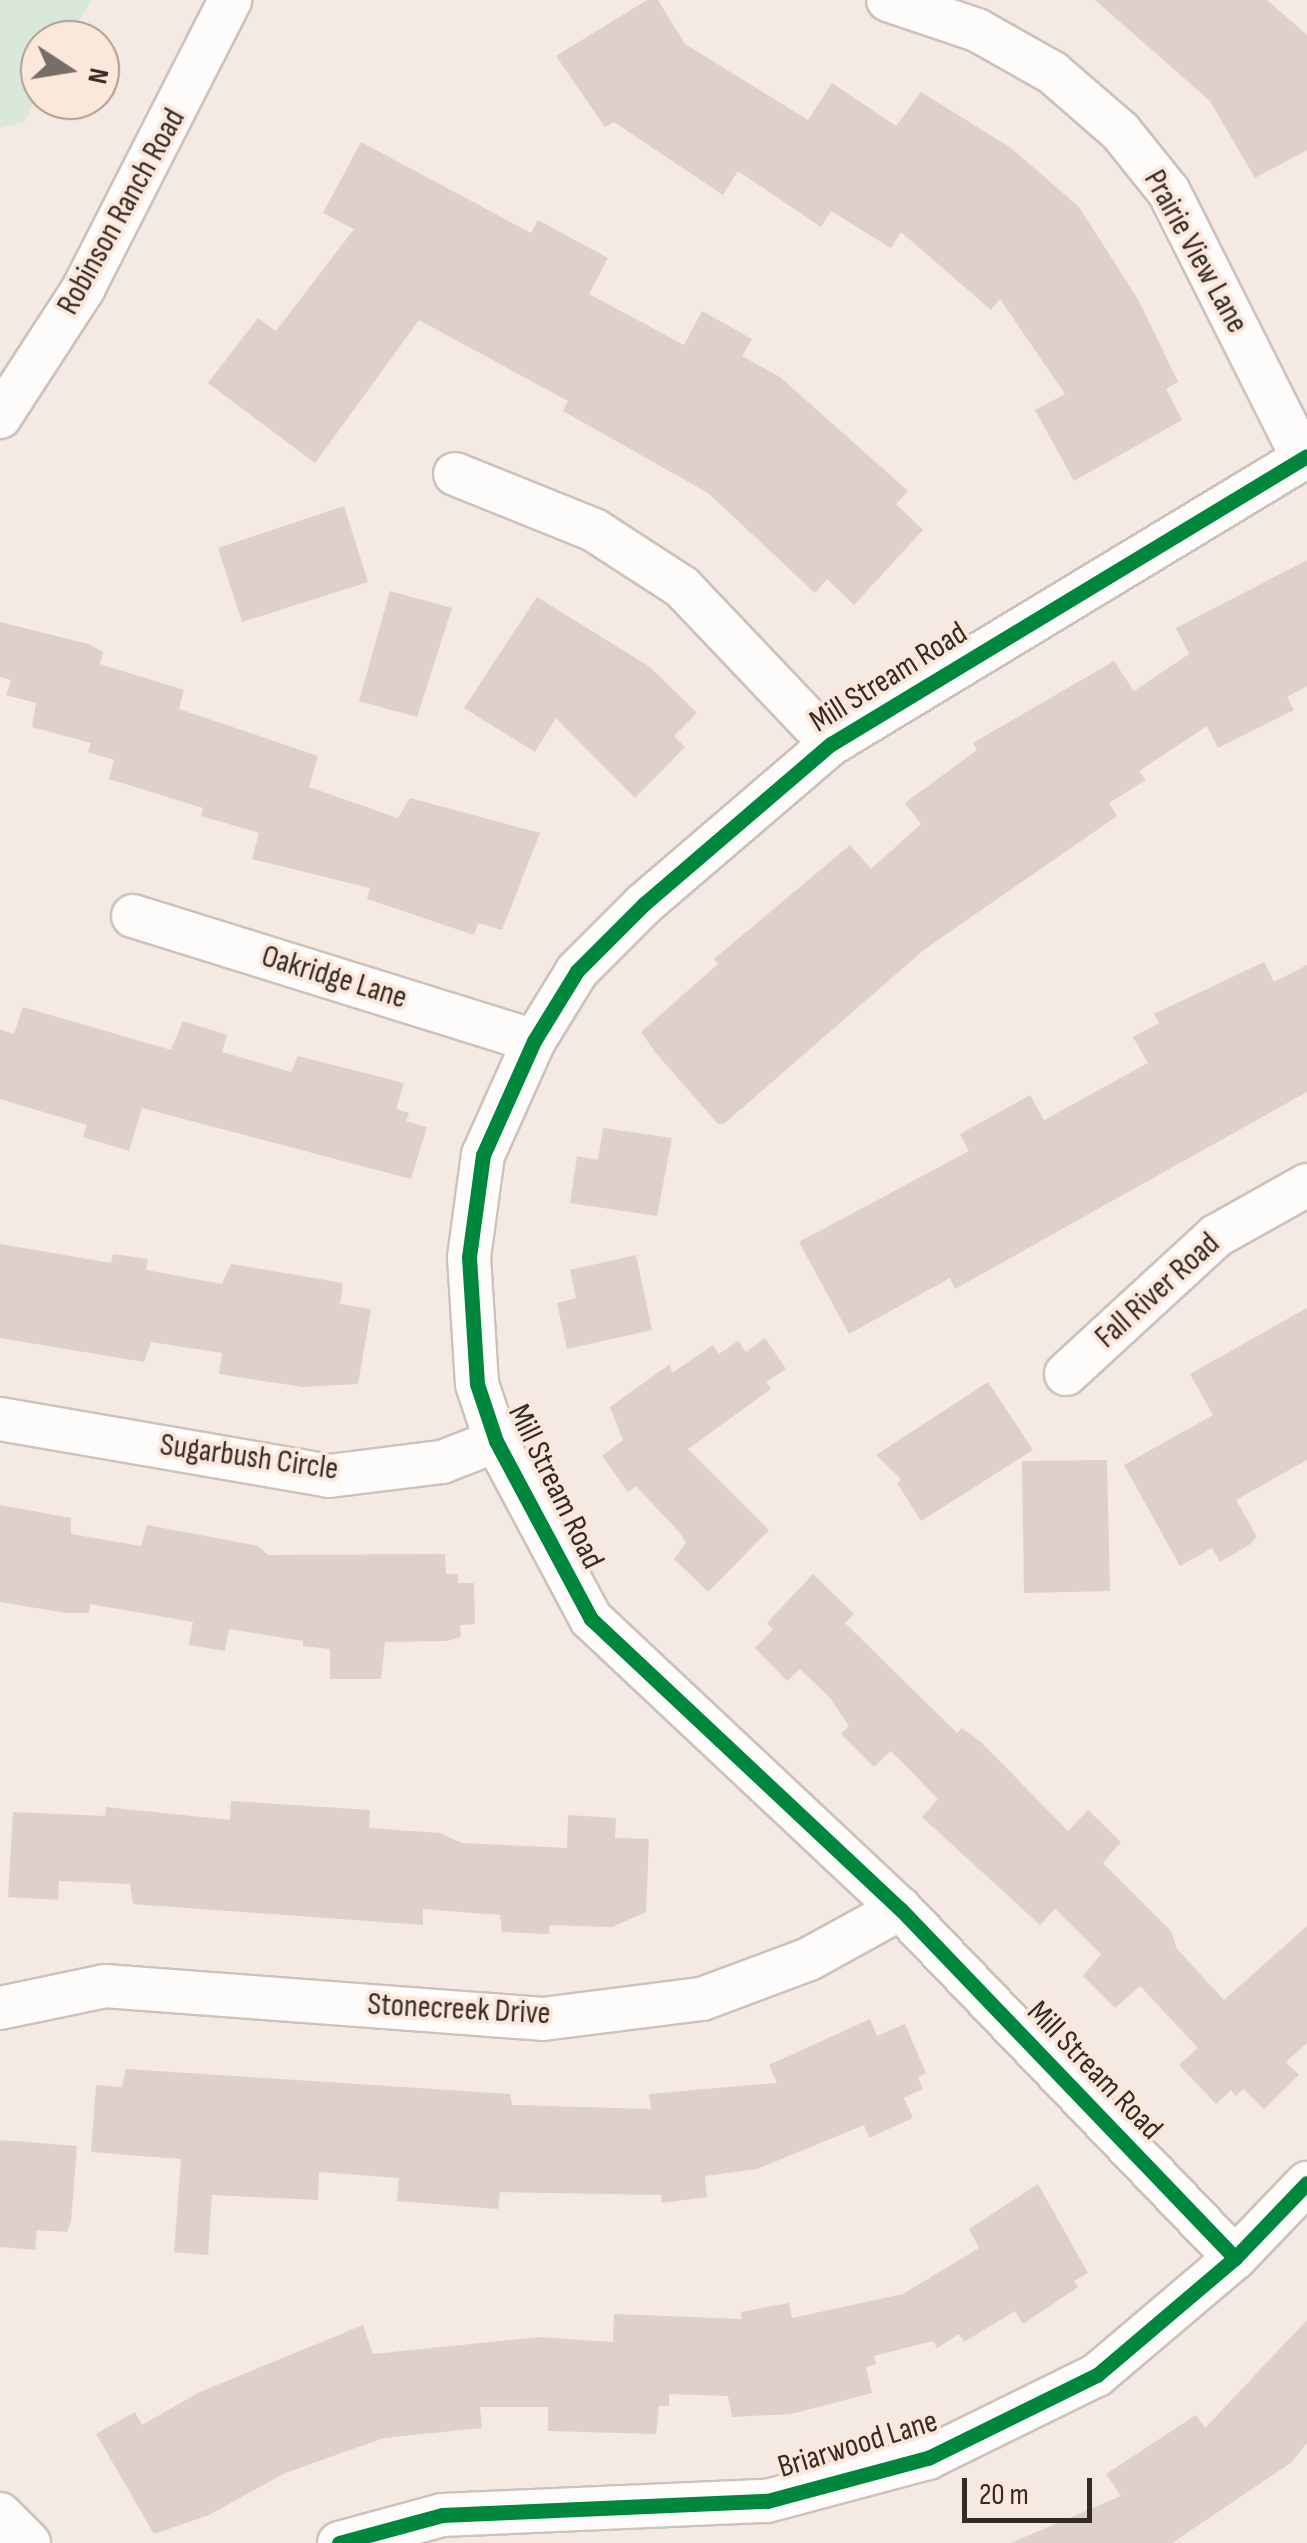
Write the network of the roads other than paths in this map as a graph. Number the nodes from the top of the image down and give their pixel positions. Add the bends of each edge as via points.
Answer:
1 (230, 0) edge
2 (888, 0) edge
3 (0, 417) edge
4 (1305, 457) edge
5 (455, 474) dead end
6 (831, 744) junction
7 (133, 916) dead end
8 (534, 1040) junction
9 (1307, 1184) edge
10 (1066, 1374) dead end
11 (0, 1419) edge
12 (496, 1441) junction
13 (900, 1909) junction
14 (0, 2008) edge
15 (1307, 2183) edge
16 (1234, 2258) junction
17 (0, 2514) edge
18 (29, 2543) edge
19 (339, 2543) edge

1 - 3 street, Robinson Ranch Road via 83,289
2 - 4 street, Prairie View Lane via 993,38 1053,73 1120,131 1169,192
4 - 6 street, Mill Stream Road
5 - 6 street via 594,530 682,587
6 - 8 street, Mill Stream Road via 576,971
7 - 8 street, Oakridge Lane
8 - 12 street, Mill Stream Road via 474,1192 470,1320 477,1384
9 - 10 street, Fall River Road via 1216,1236
11 - 12 street, Sugarbush Circle via 329,1476 442,1462
12 - 13 street, Mill Stream Road via 591,1619
13 - 14 street, Stonecreek Drive via 809,1959 702,1999 543,2019 104,1986
13 - 16 street, Mill Stream Road
15 - 16 street, Briarwood Lane
16 - 19 street, Briarwood Lane via 1097,2375 928,2458 766,2501 442,2515
17 - 18 street

